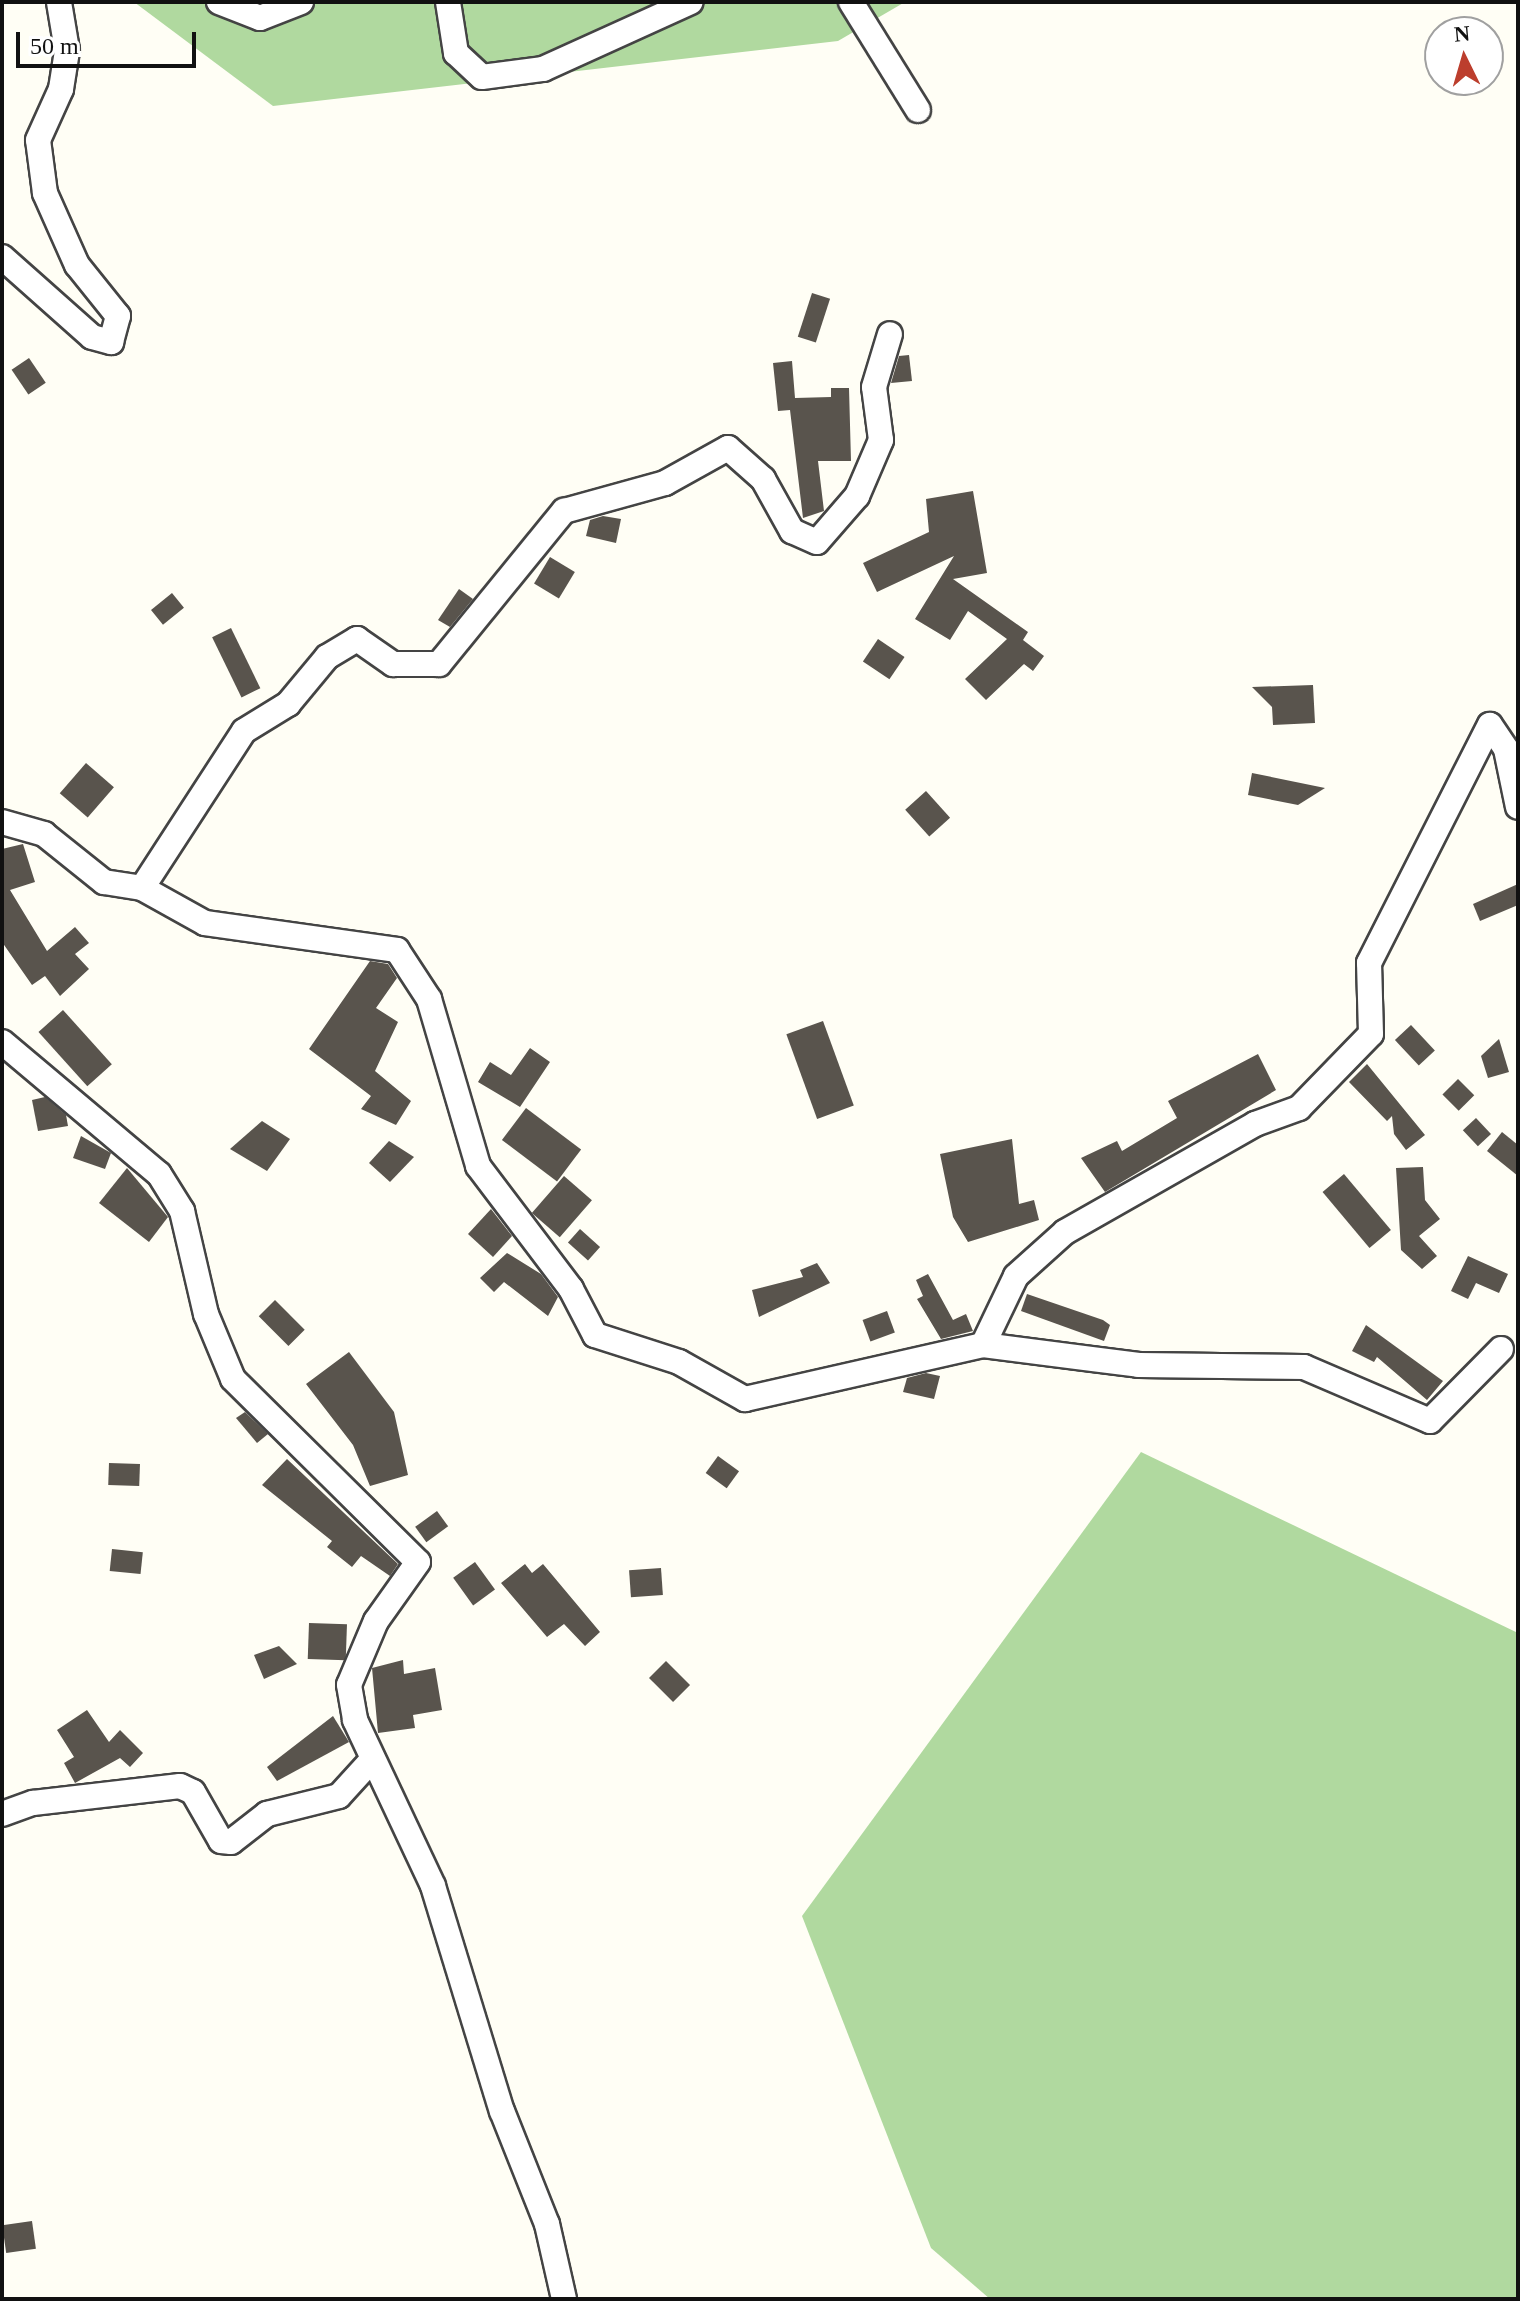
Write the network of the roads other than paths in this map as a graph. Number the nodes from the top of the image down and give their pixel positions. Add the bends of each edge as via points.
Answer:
1 (59, 2) edge
2 (219, 2) edge
3 (301, 2) edge
4 (448, 2) edge
5 (691, 2) edge
6 (851, 2) edge
7 (918, 110) dead end
8 (2, 257) edge
9 (890, 334) dead end
10 (1518, 807) edge
11 (2, 822) edge
12 (142, 888) junction
13 (2, 1042) edge
14 (983, 1345) junction
15 (1501, 1349) dead end
16 (369, 1763) junction
17 (2, 1814) edge
18 (564, 2299) edge

1 - 8 street via 67,50 61,89 38,140 45,193 77,265 118,316 111,342 92,337
2 - 3 street via 260,18
4 - 5 street via 456,53 482,77 543,69
6 - 7 street
9 - 12 street via 874,387 881,440 857,496 817,542 792,531 763,479 728,448 665,483 564,511 439,664 393,664 357,639 327,657 288,704 244,731
10 - 14 street via 1506,749 1490,725 1369,963 1371,1034 1299,1108 1255,1124 1065,1232 1016,1276
11 - 12 street via 44,834 104,882
12 - 14 street via 205,923 397,950 429,999 478,1166 571,1289 595,1335 679,1362 745,1399
13 - 16 street via 159,1174 182,1211 206,1314 233,1379 418,1562 376,1621 349,1685
14 - 15 street via 1139,1365 1304,1367 1430,1421
16 - 17 street via 339,1796 267,1814 231,1842 221,1841 193,1792 180,1786
16 - 18 street via 433,1886 502,2111 547,2224

